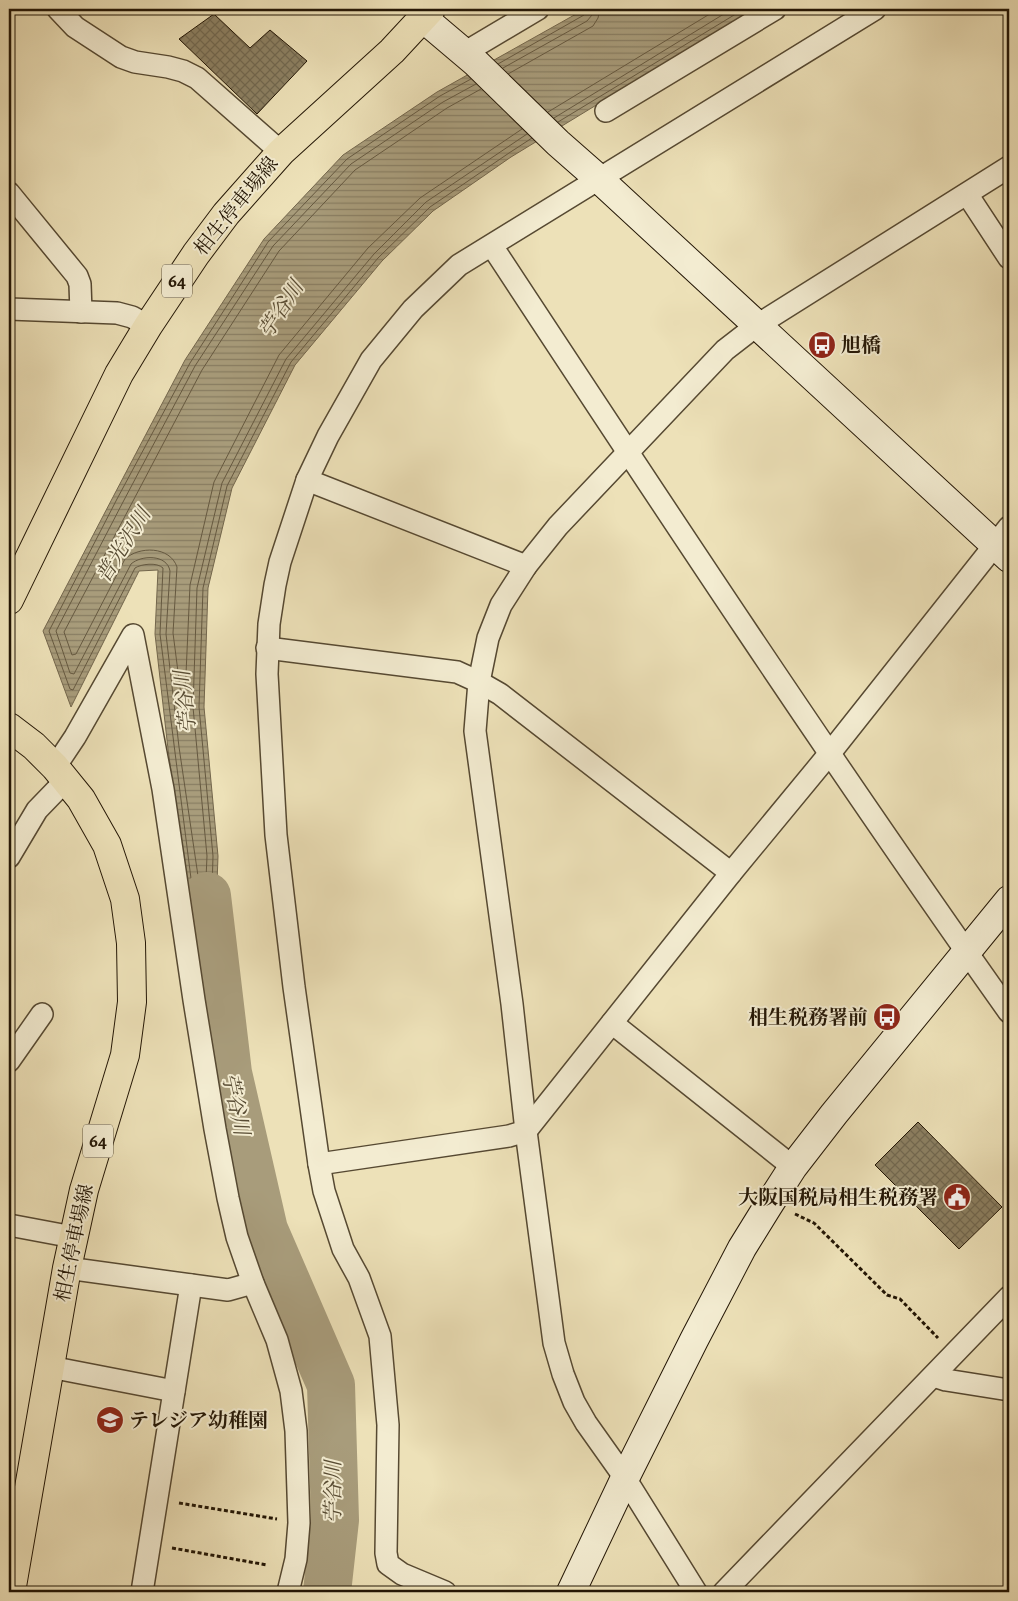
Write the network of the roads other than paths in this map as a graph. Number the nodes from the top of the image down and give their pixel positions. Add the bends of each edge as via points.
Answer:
1 (58, 9) edge
2 (538, 9) edge
3 (775, 9) edge
4 (875, 9) edge
5 (427, 14) edge
6 (470, 58) junction
7 (606, 111) dead end
8 (281, 152) junction
9 (1009, 167) edge
10 (599, 180) junction
11 (9, 193) edge
12 (967, 194) junction
13 (492, 246) junction
14 (1009, 258) edge
15 (9, 309) edge
16 (81, 312) junction
17 (148, 326) junction
18 (756, 326) junction
19 (628, 452) junction
20 (306, 480) junction
21 (1004, 543) edge
22 (526, 566) junction
23 (9, 600) edge
24 (267, 648) junction
25 (479, 682) junction
26 (9, 727) edge
27 (830, 753) junction
28 (61, 773) junction
29 (9, 857) edge
30 (731, 873) junction
31 (1009, 900) edge
32 (966, 951) junction
33 (1009, 1012) edge
34 (42, 1014) dead end
35 (612, 1023) junction
36 (9, 1061) edge
37 (526, 1131) junction
38 (319, 1164) junction
39 (793, 1166) junction
40 (9, 1225) edge
41 (73, 1237) junction
42 (67, 1268) junction
43 (253, 1283) junction
44 (191, 1286) junction
45 (1009, 1297) edge
46 (50, 1367) junction
47 (934, 1376) junction
48 (1009, 1390) edge
49 (174, 1391) junction
50 (625, 1478) junction
51 (12, 1592) edge
52 (142, 1592) edge
53 (288, 1592) edge
54 (445, 1592) edge
55 (572, 1592) edge
56 (696, 1592) edge
57 (724, 1592) edge

1 - 8 street via 75,27 121,57 168,66 197,78
2 - 6 street
3 - 7 street
4 - 10 street
5 - 6 street
5 - 8 main road, 相生停車場線 / 64 via 392,51
6 - 10 street
8 - 17 main road, 相生停車場線 / 64 via 226,214
9 - 12 street
10 - 13 street
10 - 18 street
11 - 16 street via 77,276
12 - 14 street
12 - 18 street
13 - 19 street
13 - 20 street via 452,271 413,309 371,360
15 - 16 street
16 - 17 street via 117,313
17 - 23 main road, 相生停車場線 / 64 via 119,374
18 - 19 street via 725,350
18 - 21 street
19 - 22 street via 558,526
19 - 27 street
20 - 22 street
20 - 24 street via 280,562
21 - 27 street
22 - 25 street via 501,605 488,638
24 - 25 street via 457,672
24 - 38 street via 276,835
25 - 30 street via 500,694
25 - 37 street via 475,731
26 - 28 main road, 相生停車場線 / 64
27 - 30 street
27 - 32 street
28 - 29 street
28 - 41 main road, 相生停車場線 / 64 via 81,798 107,846 125,899 131,943 132,1002 124,1055
28 - 43 street via 75,737 133,635 163,789 217,1139 237,1236
30 - 35 street
31 - 32 street
32 - 33 street
32 - 39 street
34 - 36 street
35 - 37 street
35 - 39 street
37 - 38 street
37 - 50 street via 554,1342 560,1366 586,1423
38 - 54 street via 324,1191 343,1249 359,1278 380,1336 388,1426 388,1564 402,1574
39 - 50 street via 742,1248
40 - 41 street
41 - 42 main road, 相生停車場線 / 64
42 - 44 street
42 - 46 main road, 相生停車場線 / 64
43 - 44 street via 228,1290
43 - 53 street via 277,1340 291,1391 296,1431 299,1523 296,1559
44 - 49 street
45 - 47 street
46 - 49 street
46 - 51 main road, 相生停車場線 / 64
47 - 48 street
47 - 57 street
49 - 52 street
50 - 55 street
50 - 56 street

